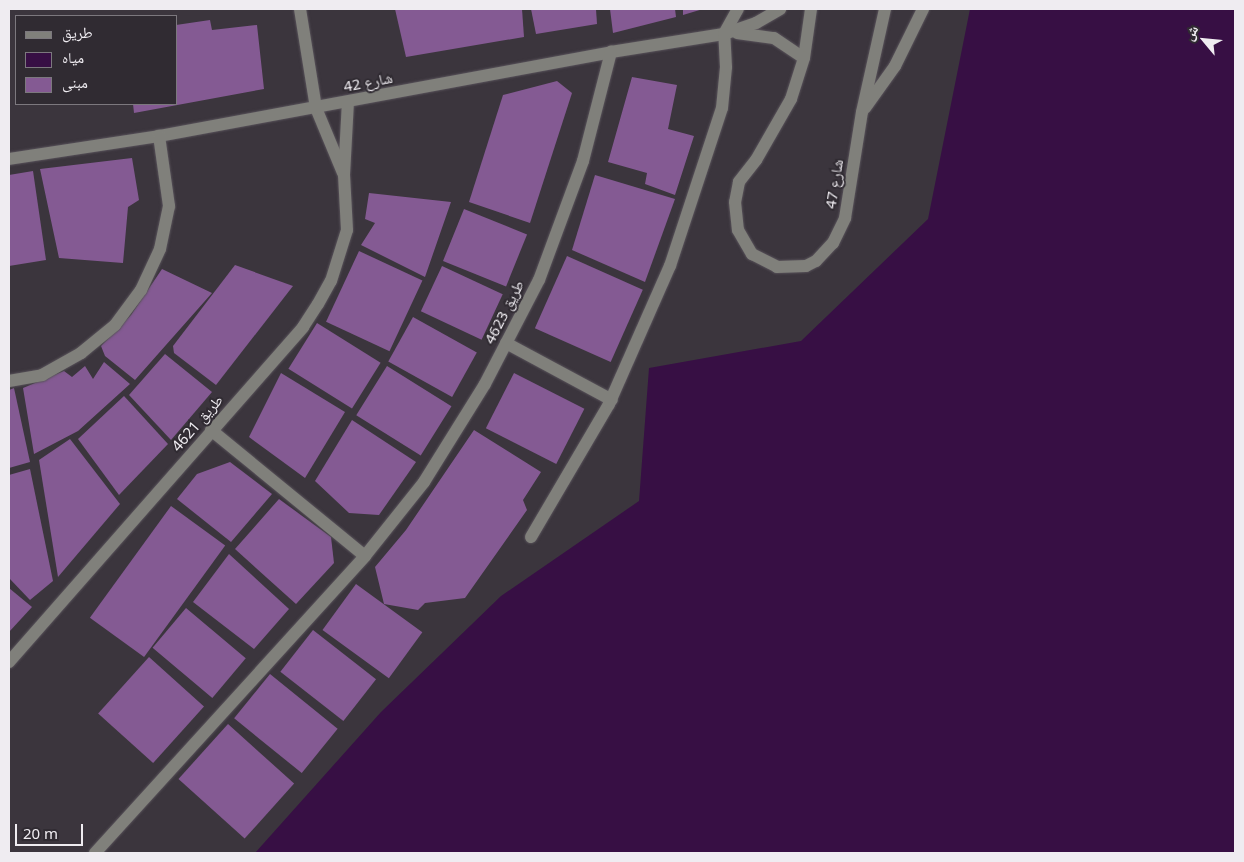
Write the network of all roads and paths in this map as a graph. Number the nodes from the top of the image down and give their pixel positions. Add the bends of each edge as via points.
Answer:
1 (300, 9) edge
2 (738, 9) edge
3 (780, 9) edge
4 (811, 9) edge
5 (885, 9) edge
6 (923, 9) edge
7 (728, 34) junction
8 (611, 52) junction
9 (804, 58) junction
10 (348, 102) junction
11 (316, 108) junction
12 (862, 112) junction
13 (159, 136) junction
14 (9, 159) edge
15 (344, 176) junction
16 (506, 343) junction
17 (9, 381) edge
18 (612, 400) junction
19 (211, 430) junction
20 (531, 537) dead end
21 (365, 556) junction
22 (9, 662) edge
23 (95, 853) edge

1 - 11 street, طريق 4621
2 - 7 street
3 - 7 street, شارع 42
4 - 9 street, شارع 47
5 - 12 street, شارع 47
6 - 12 street via 895,66
7 - 8 street, شارع 42
7 - 9 street, شارع 42 via 774,38
7 - 18 street via 722,108 709,151 670,266
8 - 10 street, شارع 42
8 - 16 street, طريق 4623 via 563,221 539,280
9 - 12 street, شارع 47 via 791,98 739,182 735,202 738,230 752,254 777,267 806,266 816,261 833,243 845,218 853,185
10 - 11 street, شارع 42
10 - 15 street, طريق 4621
11 - 13 street, شارع 42
11 - 15 street, طريق 4621
13 - 14 street, شارع 42
13 - 17 street via 169,206 160,249 141,290 115,325 81,353 42,375
15 - 19 street, طريق 4621 via 347,230 331,281 304,327
16 - 18 street
16 - 21 street, طريق 4623 via 424,482
18 - 20 street
19 - 21 street
19 - 22 street, طريق 4621
21 - 23 street

